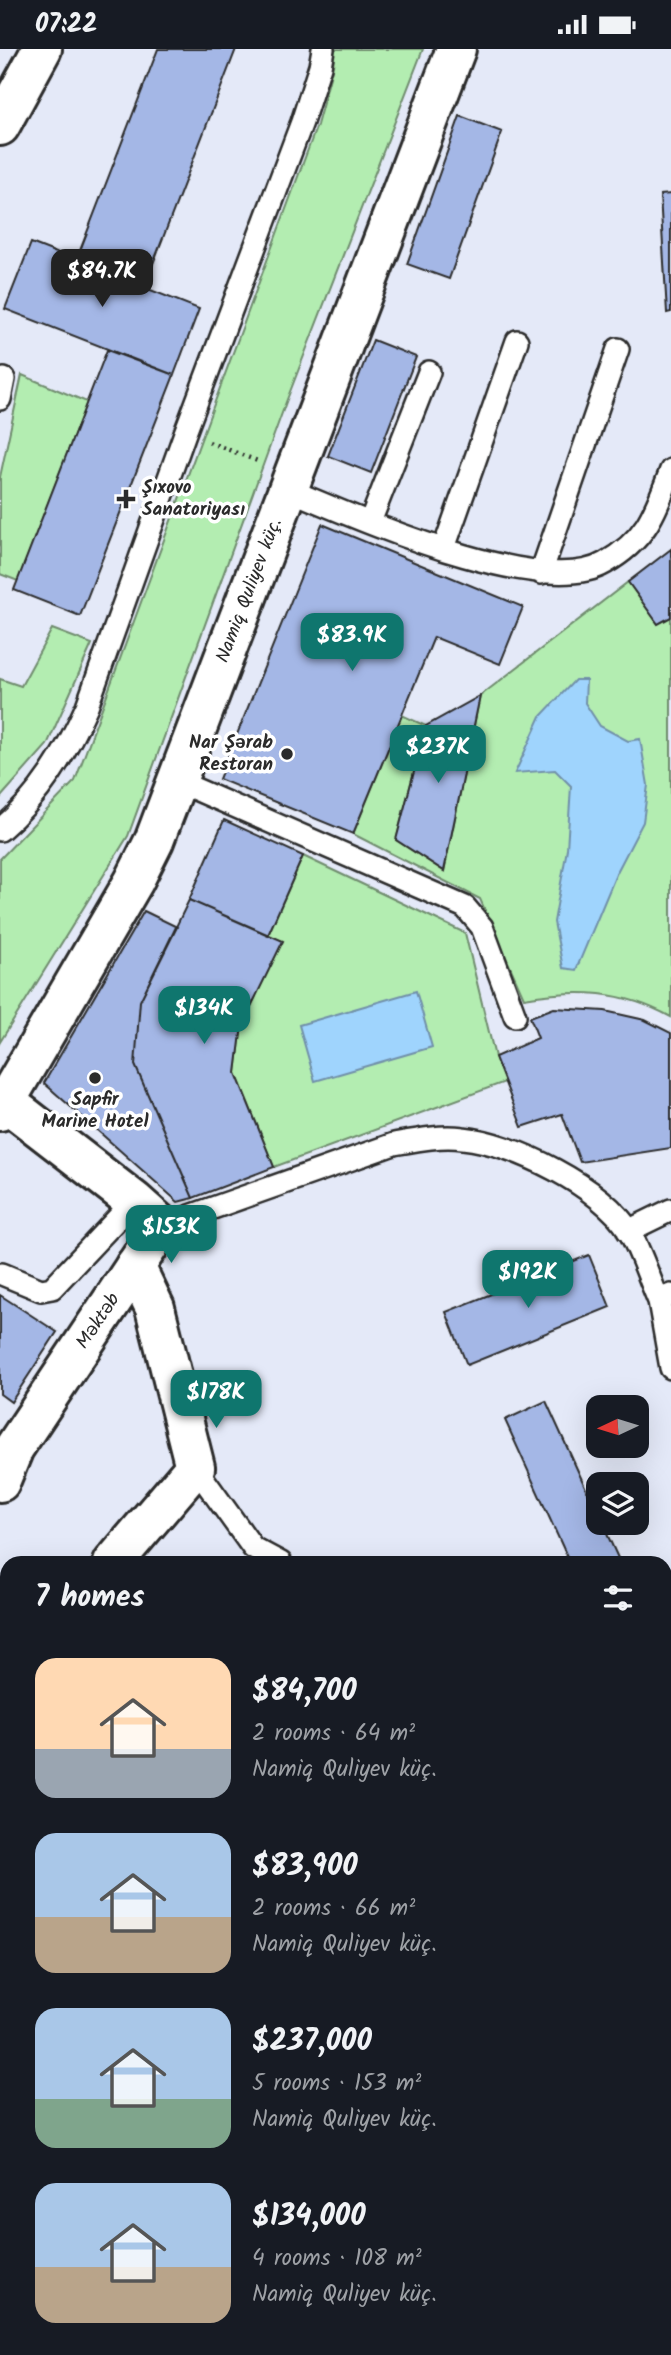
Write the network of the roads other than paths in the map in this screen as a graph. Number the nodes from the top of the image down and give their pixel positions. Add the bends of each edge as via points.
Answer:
1 (42, 49) edge
2 (323, 49) edge
3 (456, 49) edge
4 (0, 125) edge
5 (517, 341) dead end
6 (618, 349) dead end
7 (429, 372) dead end
8 (671, 470) edge
9 (290, 482) junction
10 (370, 522) junction
11 (444, 548) junction
12 (541, 573) junction
13 (177, 781) junction
14 (0, 830) edge
15 (515, 1016) dead end
16 (3, 1107) edge
17 (671, 1210) edge
18 (148, 1213) junction
19 (628, 1231) junction
20 (135, 1266) junction
21 (2, 1274) dead end
22 (665, 1298) edge
23 (671, 1368) edge
24 (5, 1458) edge
25 (195, 1467) junction
26 (119, 1556) edge
27 (268, 1556) edge

1 - 4 street
2 - 14 lane via 303,122 87,706 70,744 38,792
3 - 9 street, Namiq Quliyev küç.
5 - 11 lane
6 - 12 lane
7 - 10 lane
8 - 12 lane via 653,518 633,544 603,565
9 - 10 lane
9 - 13 street, Namiq Quliyev küç.
10 - 11 lane
11 - 12 lane
13 - 15 lane via 465,907 482,927
13 - 16 street, Namiq Quliyev küç. via 134,881
16 - 18 street
17 - 19 lane
18 - 19 lane via 394,1144 464,1138 509,1150 573,1179
18 - 20 street, Məktəb
18 - 21 lane via 52,1288 41,1290
19 - 22 lane
20 - 24 street, Məktəb
20 - 25 street via 155,1308
22 - 23 lane
25 - 26 street
25 - 27 lane via 253,1548

